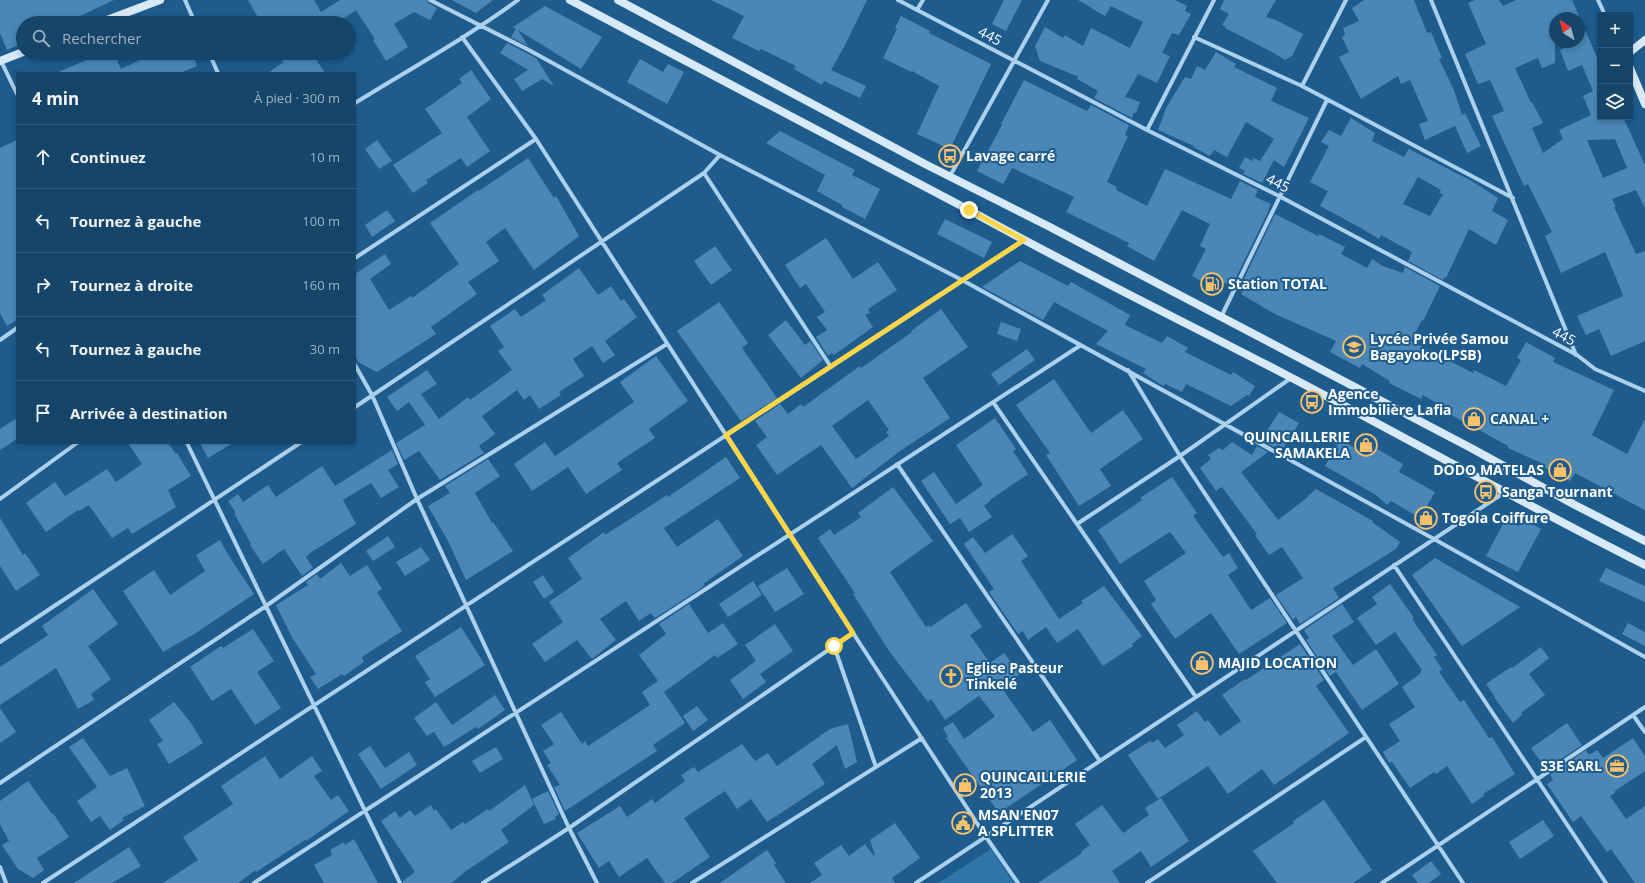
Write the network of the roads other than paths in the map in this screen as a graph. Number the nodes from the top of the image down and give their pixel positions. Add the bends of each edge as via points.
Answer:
1 (160, 0) edge
2 (184, 0) edge
3 (430, 0) edge
4 (518, 0) edge
5 (570, 0) edge
6 (618, 0) edge
7 (898, 0) edge
8 (923, 0) edge
9 (1048, 0) edge
10 (1214, 0) edge
11 (1346, 0) edge
12 (1432, 0) edge
13 (1598, 0) edge
14 (917, 10) junction
15 (1604, 12) edge
16 (118, 16) edge
17 (192, 16) edge
18 (482, 26) junction
19 (462, 37) junction
20 (1194, 37) junction
21 (1645, 40) edge
22 (1633, 50) edge
23 (16, 54) edge
24 (0, 60) edge
25 (212, 60) edge
26 (1014, 61) junction
27 (218, 72) edge
28 (1633, 75) edge
29 (1302, 86) junction
30 (16, 92) edge
31 (1327, 100) junction
32 (356, 102) edge
33 (1645, 104) edge
34 (1147, 130) junction
35 (536, 139) junction
36 (720, 155) junction
37 (704, 173) junction
38 (950, 176) junction
39 (1279, 196) junction
40 (1513, 198) junction
41 (1024, 240) junction
42 (601, 243) junction
43 (356, 257) edge
44 (962, 280) junction
45 (1221, 317) junction
46 (16, 329) edge
47 (0, 340) edge
48 (667, 344) junction
49 (1081, 345) junction
50 (1577, 355) junction
51 (356, 367) edge
52 (831, 367) junction
53 (1128, 370) junction
54 (1291, 378) junction
55 (1645, 391) edge
56 (372, 395) junction
57 (993, 402) junction
58 (356, 406) edge
59 (1225, 424) junction
60 (726, 435) junction
61 (77, 444) edge
62 (186, 444) edge
63 (298, 444) edge
64 (1180, 456) junction
65 (897, 464) junction
66 (1505, 491) junction
67 (0, 499) edge
68 (417, 499) junction
69 (214, 500) junction
70 (1077, 524) junction
71 (790, 534) junction
72 (1434, 539) junction
73 (1645, 541) edge
74 (1394, 565) junction
75 (1645, 565) edge
76 (467, 605) junction
77 (266, 606) junction
78 (1295, 631) junction
79 (853, 633) junction
80 (0, 642) edge
81 (834, 646) junction
82 (1645, 657) edge
83 (1196, 697) junction
84 (313, 706) junction
85 (1645, 707) edge
86 (516, 713) junction
87 (1633, 715) junction
88 (1645, 732) edge
89 (922, 738) junction
90 (1366, 738) junction
91 (1100, 761) junction
92 (876, 767) junction
93 (1537, 779) junction
94 (0, 783) edge
95 (364, 811) junction
96 (569, 828) junction
97 (986, 836) junction
98 (1438, 846) junction
99 (0, 867) edge
100 (6, 883) edge
101 (43, 883) edge
102 (254, 883) edge
103 (400, 883) edge
104 (482, 883) edge
105 (597, 883) edge
106 (692, 883) edge
107 (916, 883) edge
108 (1018, 883) edge
109 (1147, 883) edge
110 (1382, 883) edge
111 (1462, 883) edge
112 (1606, 883) edge

1 - 16 main road
2 - 17 street
3 - 18 street
4 - 18 street
5 - 41 main road
6 - 38 main road
7 - 14 street, 445
8 - 14 street
9 - 26 street
10 - 20 street
11 - 29 street
12 - 40 street
13 - 15 street
14 - 26 street, 445
18 - 19 street
18 - 36 street
19 - 32 street
19 - 35 street
20 - 29 street
20 - 34 street
21 - 22 main road
23 - 24 main road
24 - 30 street
25 - 27 street
26 - 34 street, 445
26 - 38 street
28 - 33 main road
29 - 31 street
31 - 39 street
31 - 40 street
34 - 39 street, 445
35 - 42 street
35 - 43 street
36 - 37 street
36 - 44 street
37 - 42 street
37 - 52 street
38 - 45 main road
39 - 45 street
39 - 50 street, 445
40 - 50 street
41 - 44 street
41 - 54 main road
42 - 48 street
42 - 56 street
44 - 49 street
44 - 52 street
45 - 73 main road
46 - 47 street
48 - 60 street
48 - 68 street
49 - 53 street
49 - 57 street
50 - 55 street, 445 via 1595,369
51 - 56 street
52 - 60 street
53 - 59 street
53 - 64 street
54 - 59 street
54 - 66 main road
56 - 58 street
56 - 68 street
57 - 65 street
57 - 70 street
59 - 64 street
59 - 72 street
60 - 71 street
60 - 76 street
61 - 67 street
62 - 69 street
63 - 69 street
64 - 70 street
64 - 78 street
65 - 71 street
65 - 91 street
66 - 72 street
66 - 75 main road
68 - 76 street
68 - 77 street
69 - 77 street
69 - 80 street
70 - 83 street
71 - 79 street
71 - 86 street
72 - 74 street
72 - 82 street
74 - 78 street
74 - 93 street
76 - 84 street
76 - 86 street
77 - 84 street
77 - 94 street
78 - 83 street
78 - 90 street
79 - 81 street
79 - 89 street
81 - 92 street
81 - 96 street
83 - 91 street
84 - 95 street
84 - 101 street
85 - 87 street
86 - 95 street
86 - 96 street
87 - 88 street
87 - 93 street
89 - 92 street
89 - 97 street
90 - 98 street
90 - 109 street
91 - 97 street
92 - 106 street
93 - 98 street
93 - 112 street
95 - 102 street
95 - 103 street
96 - 104 street
96 - 105 street
97 - 107 street
97 - 108 street
98 - 110 street
98 - 111 street
99 - 100 street

